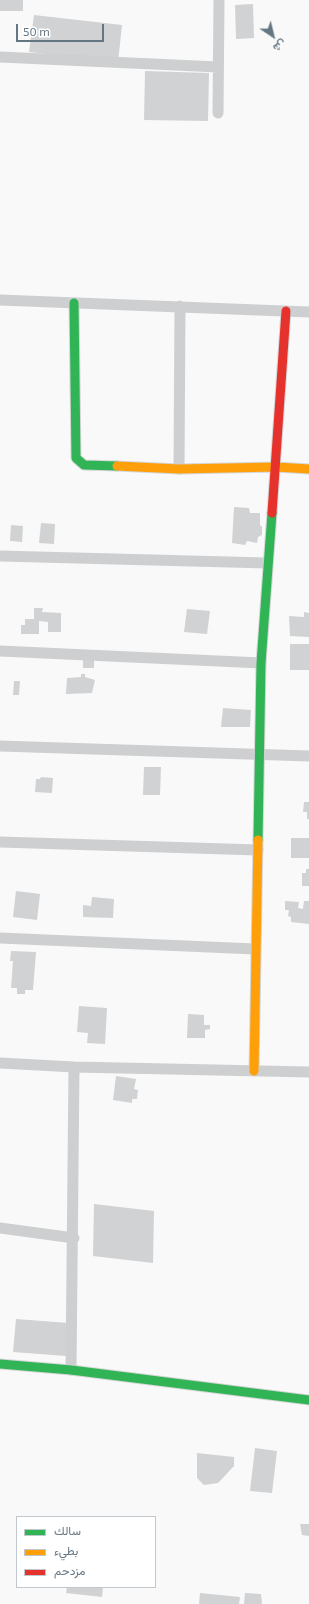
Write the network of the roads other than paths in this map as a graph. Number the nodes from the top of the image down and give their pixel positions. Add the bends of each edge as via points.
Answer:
1 (219, 0) edge
2 (0, 57) edge
3 (218, 67) junction
4 (218, 113) dead end
5 (0, 300) edge
6 (74, 303) junction
7 (180, 306) junction
8 (286, 311) junction
9 (309, 312) edge
10 (276, 467) junction
11 (179, 469) junction
12 (309, 469) edge
13 (0, 556) edge
14 (267, 563) junction
15 (0, 652) edge
16 (261, 663) junction
17 (0, 746) edge
18 (260, 754) junction
19 (309, 756) edge
20 (0, 842) edge
21 (258, 850) junction
22 (0, 938) edge
23 (255, 949) junction
24 (0, 1063) edge
25 (74, 1068) junction
26 (254, 1071) junction
27 (309, 1072) edge
28 (0, 1228) edge
29 (74, 1238) junction
30 (0, 1364) edge
31 (71, 1370) junction
32 (309, 1400) edge

1 - 3 street
2 - 3 street
3 - 4 street
5 - 6 street
6 - 7 street
6 - 11 street via 76,458 84,466
7 - 8 street
7 - 11 street
8 - 9 street
8 - 10 street
10 - 11 street
10 - 12 street
10 - 14 street
13 - 14 street
14 - 16 street
15 - 16 street
16 - 18 street
17 - 18 street
18 - 19 street
18 - 21 street
20 - 21 street
21 - 23 street
22 - 23 street
23 - 26 street
24 - 25 street
25 - 26 street
25 - 29 street
26 - 27 street
28 - 29 street
29 - 31 street
30 - 31 street
31 - 32 street

